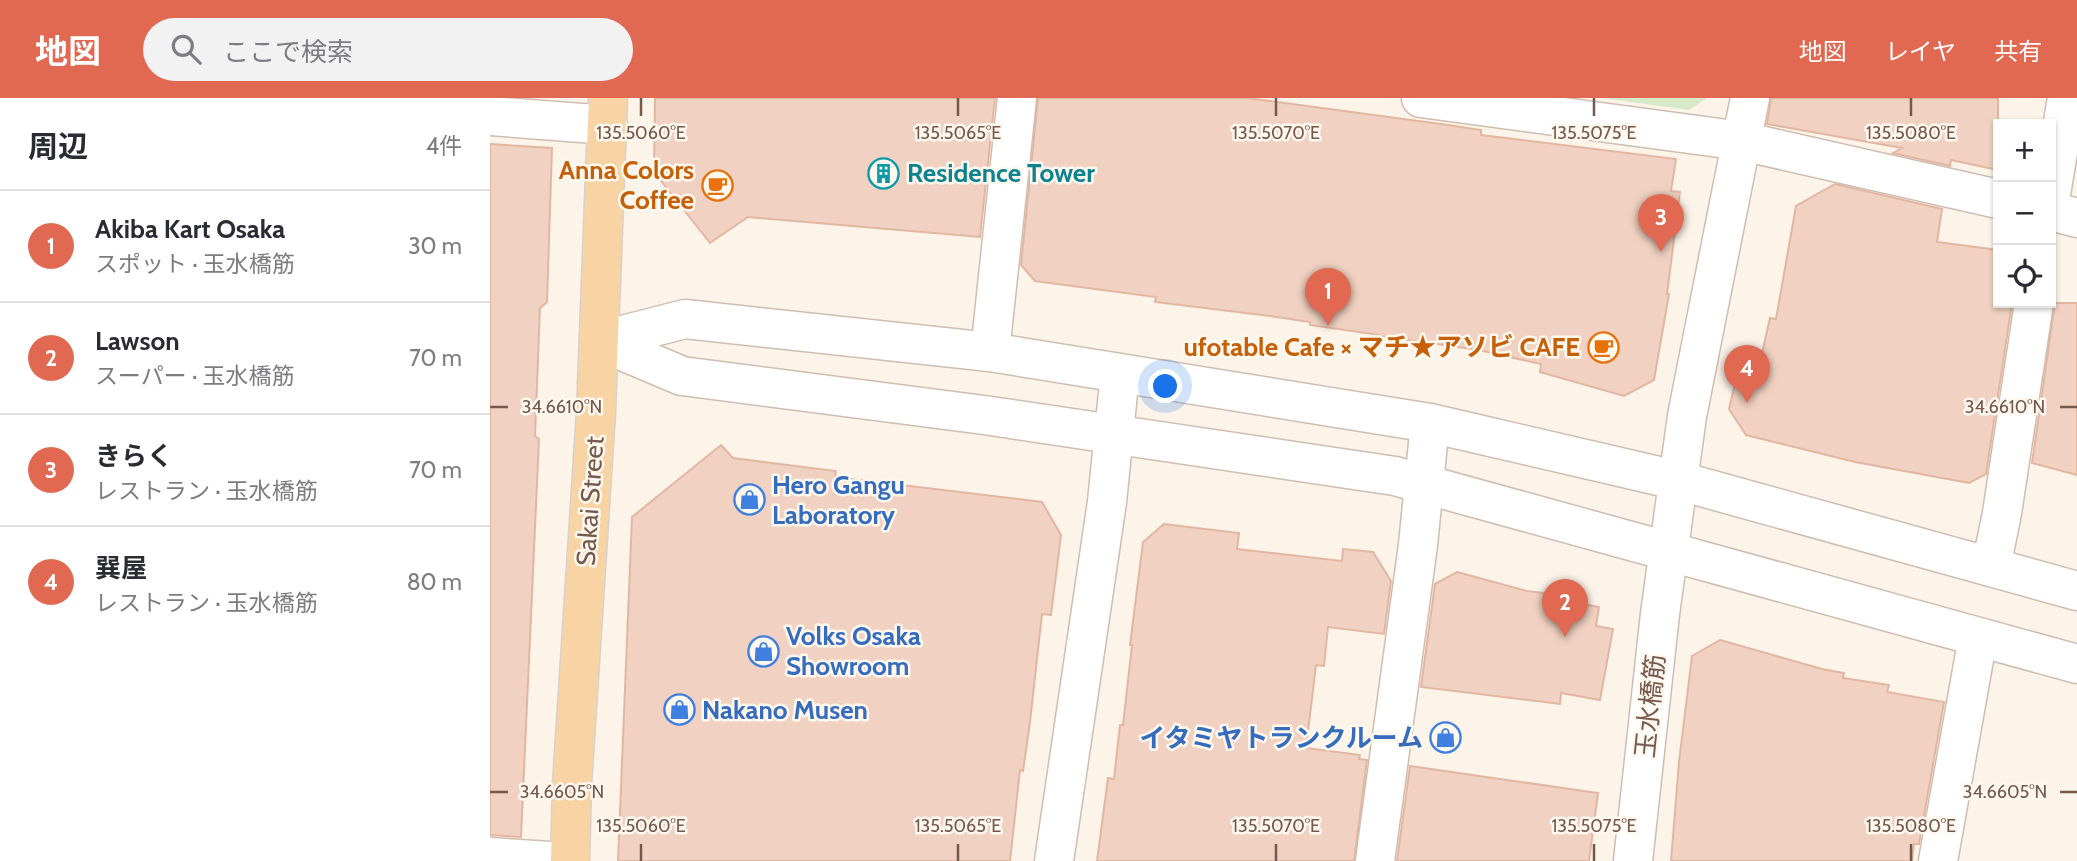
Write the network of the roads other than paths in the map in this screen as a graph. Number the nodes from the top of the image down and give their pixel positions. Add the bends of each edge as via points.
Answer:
1 (1017, 98) edge
2 (1421, 98) edge
3 (1750, 98) edge
4 (2067, 98) edge
5 (608, 111) edge
6 (490, 116) edge
7 (1742, 141) junction
8 (2053, 182) edge
9 (1993, 198) edge
10 (2056, 212) edge
11 (2077, 218) edge
12 (2033, 308) edge
13 (599, 341) junction
14 (990, 352) junction
15 (1120, 373) junction
16 (1430, 423) junction
17 (1114, 435) junction
18 (1679, 481) junction
19 (1424, 484) junction
20 (1669, 552) junction
21 (1991, 567) junction
22 (2077, 591) edge
23 (1978, 637) junction
24 (2077, 664) edge
25 (490, 857) edge
26 (550, 861) edge
27 (569, 861) edge
28 (1054, 861) edge
29 (1375, 861) edge
30 (1633, 861) edge
31 (1938, 861) edge

1 - 14 street
2 - 7 street
3 - 7 street, 玉水橋筋
4 - 8 street
5 - 6 street
5 - 13 main road, Sakai Street
7 - 9 street
7 - 18 street, 玉水橋筋 via 1687,415
10 - 11 street
12 - 21 street
13 - 14 street via 685,319
13 - 17 street via 682,376
13 - 27 main road, Sakai Street
14 - 15 street
15 - 16 street
15 - 17 street
16 - 18 street
16 - 19 street
17 - 19 street
17 - 28 street
18 - 20 street, 玉水橋筋
18 - 21 street
19 - 20 street
19 - 29 street
20 - 23 street
20 - 30 street, 玉水橋筋
21 - 22 street
23 - 24 street
23 - 31 street
25 - 26 street

